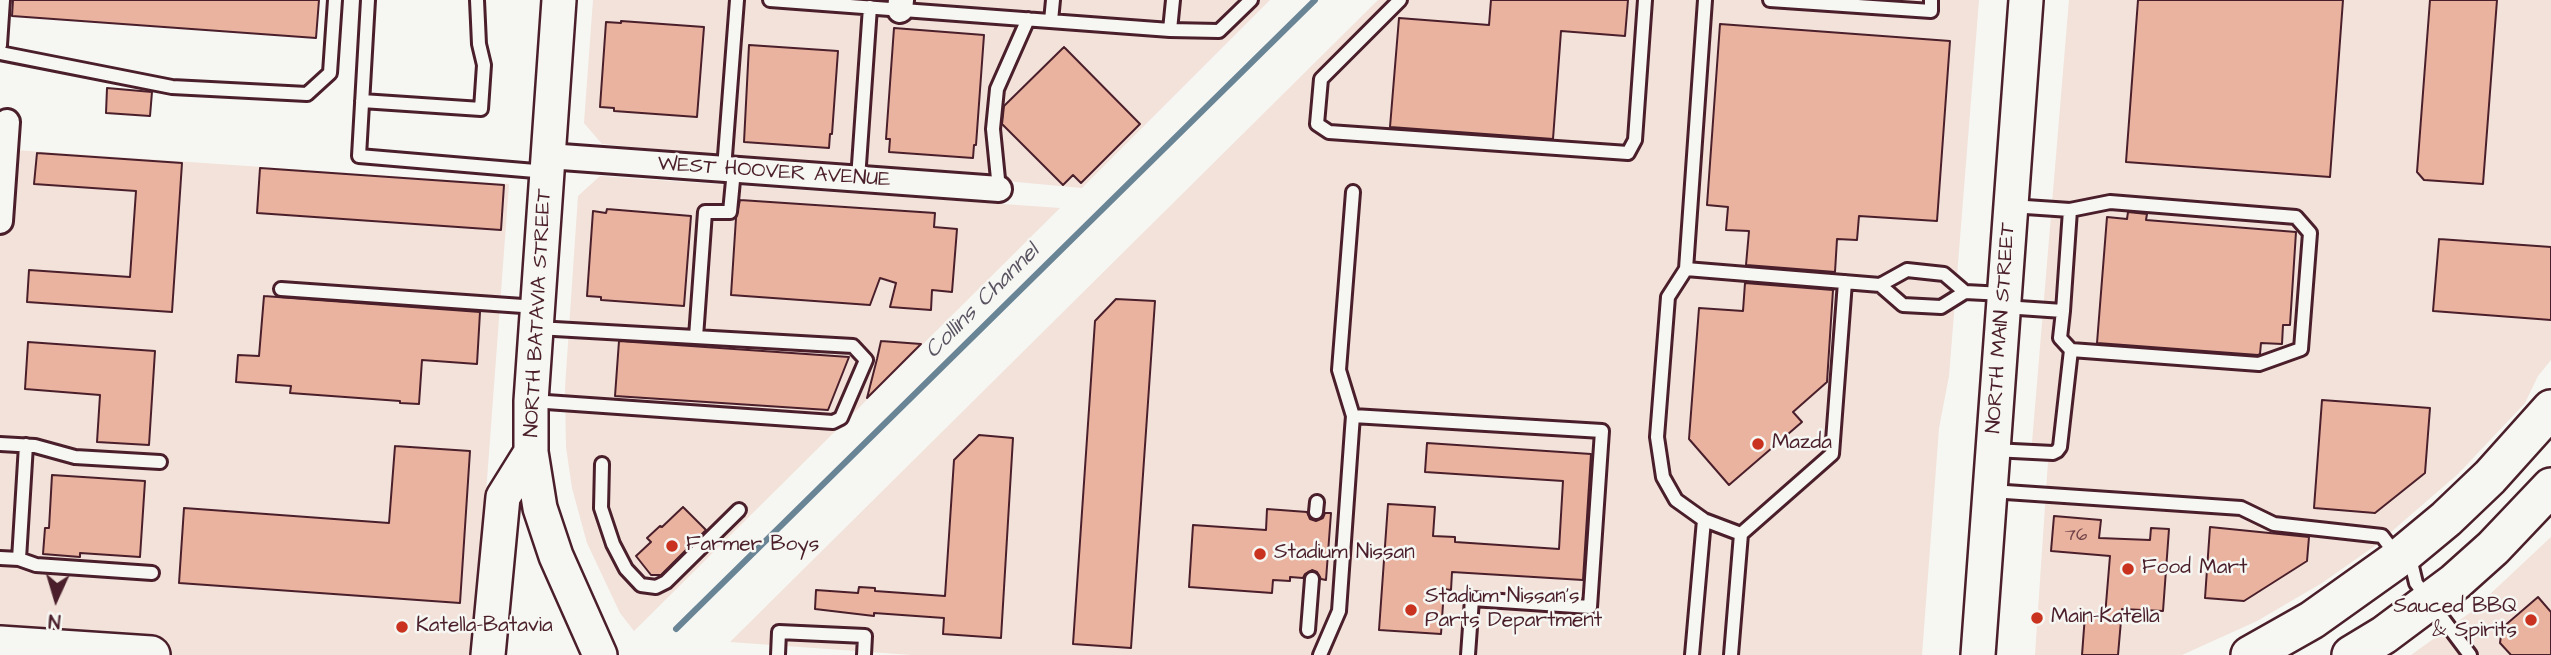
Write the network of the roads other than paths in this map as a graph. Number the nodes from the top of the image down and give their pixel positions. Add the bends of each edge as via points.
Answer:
1 (3, 0) edge
2 (335, 0) edge
3 (368, 0) edge
4 (477, 0) edge
5 (559, 0) edge
6 (737, 0) edge
7 (770, 0) edge
8 (1053, 0) edge
9 (1173, 0) edge
10 (1251, 0) edge
11 (1400, 0) edge
12 (1645, 0) edge
13 (1705, 0) edge
14 (1770, 0) edge
15 (1931, 0) edge
16 (2026, 0) edge
17 (901, 5) edge
18 (870, 8) junction
19 (1028, 19) junction
20 (1051, 21) junction
21 (1170, 30) junction
22 (0, 45) edge
23 (0, 52) edge
24 (362, 101) junction
25 (3, 118) edge
26 (2, 159) edge
27 (547, 164) junction
28 (729, 169) junction
29 (858, 179) junction
30 (999, 189) joint
31 (1353, 192) dead end
32 (2011, 206) junction
33 (2070, 210) junction
34 (0, 221) edge
35 (1686, 269) junction
36 (1845, 282) junction
37 (1880, 285) junction
38 (281, 289) dead end
39 (1965, 292) junction
40 (2004, 300) junction
41 (2063, 311) junction
42 (537, 318) junction
43 (696, 337) junction
44 (2071, 350) junction
45 (531, 401) junction
46 (2551, 409) edge
47 (1353, 416) junction
48 (0, 444) edge
49 (26, 445) junction
50 (1993, 450) junction
51 (531, 452) junction
52 (160, 462) dead end
53 (603, 464) dead end
54 (2551, 487) edge
55 (1990, 491) junction
56 (739, 510) dead end
57 (1704, 520) junction
58 (1741, 534) junction
59 (2404, 554) junction
60 (0, 558) edge
61 (19, 559) junction
62 (152, 573) dead end
63 (1312, 579) dead end
64 (2430, 602) junction
65 (1308, 630) dead end
66 (0, 645) edge
67 (128, 654) edge
68 (488, 655) edge
69 (600, 655) edge
70 (778, 655) edge
71 (864, 655) edge
72 (1320, 655) edge
73 (1468, 655) edge
74 (1692, 655) edge
75 (1731, 655) edge
76 (1978, 655) edge
77 (2250, 655) edge
78 (2351, 655) edge
79 (2470, 655) edge

1 - 22 lane
2 - 23 lane via 330,73 307,94 172,87
3 - 24 lane
4 - 24 lane via 484,65 481,108
5 - 27 street, NORTH BATAVIA STREET
6 - 28 lane
7 - 18 lane
8 - 20 lane
9 - 21 lane
10 - 21 lane via 1219,31
11 - 12 lane via 1321,79 1317,124 1328,132 1628,153 1635,140
13 - 35 lane
14 - 15 lane via 1930,11
16 - 32 street, NORTH MAIN STREET
17 - 18 lane
17 - 19 lane
18 - 29 lane
19 - 20 lane
19 - 30 lane via 996,89 993,128
20 - 21 lane
24 - 27 lane via 359,156
25 - 26 street
26 - 34 street
27 - 28 street, WEST HOOVER AVENUE
27 - 42 street, NORTH BATAVIA STREET
28 - 29 street, WEST HOOVER AVENUE
28 - 43 lane via 730,212 705,212
29 - 30 street, WEST HOOVER AVENUE
31 - 47 lane via 1339,370
32 - 33 lane
32 - 40 street, NORTH MAIN STREET
33 - 41 lane
33 - 44 lane via 2110,202 2296,217 2310,233 2301,349 2259,364
35 - 36 lane
35 - 57 lane via 1668,297 1657,438 1663,477 1676,500
36 - 37 lane
36 - 58 lane via 1832,454
37 - 39 lane via 1907,270 1944,274
37 - 39 lane via 1903,305 1941,307
38 - 42 lane
39 - 40 lane
40 - 41 lane
40 - 50 street, NORTH MAIN STREET
41 - 44 lane via 2060,338
42 - 43 lane
42 - 45 street, NORTH BATAVIA STREET
43 - 45 lane via 853,346 866,360 841,418 833,422
44 - 50 lane via 2057,451
45 - 51 street, NORTH BATAVIA STREET
46 - 59 main road via 2490,477
47 - 72 lane via 1339,611
47 - 73 lane via 1602,431 1590,607 1472,599
48 - 49 lane
49 - 52 lane via 75,457
49 - 61 lane
50 - 55 street, NORTH MAIN STREET
51 - 68 street via 503,497
51 - 69 street, NORTH BATAVIA STREET via 540,508 556,556
53 - 56 lane via 601,508 613,544 633,579 649,587 666,582
54 - 64 main road via 2493,548
55 - 59 lane via 2241,508 2274,524 2382,536
55 - 76 street, NORTH MAIN STREET
57 - 58 lane
57 - 74 lane
58 - 75 lane
59 - 64 lane
59 - 77 main road via 2312,620
60 - 61 lane
61 - 62 lane via 36,565
63 - 65 lane
64 - 78 main road
64 - 79 lane
66 - 67 main road
70 - 71 lane via 779,632 866,636

